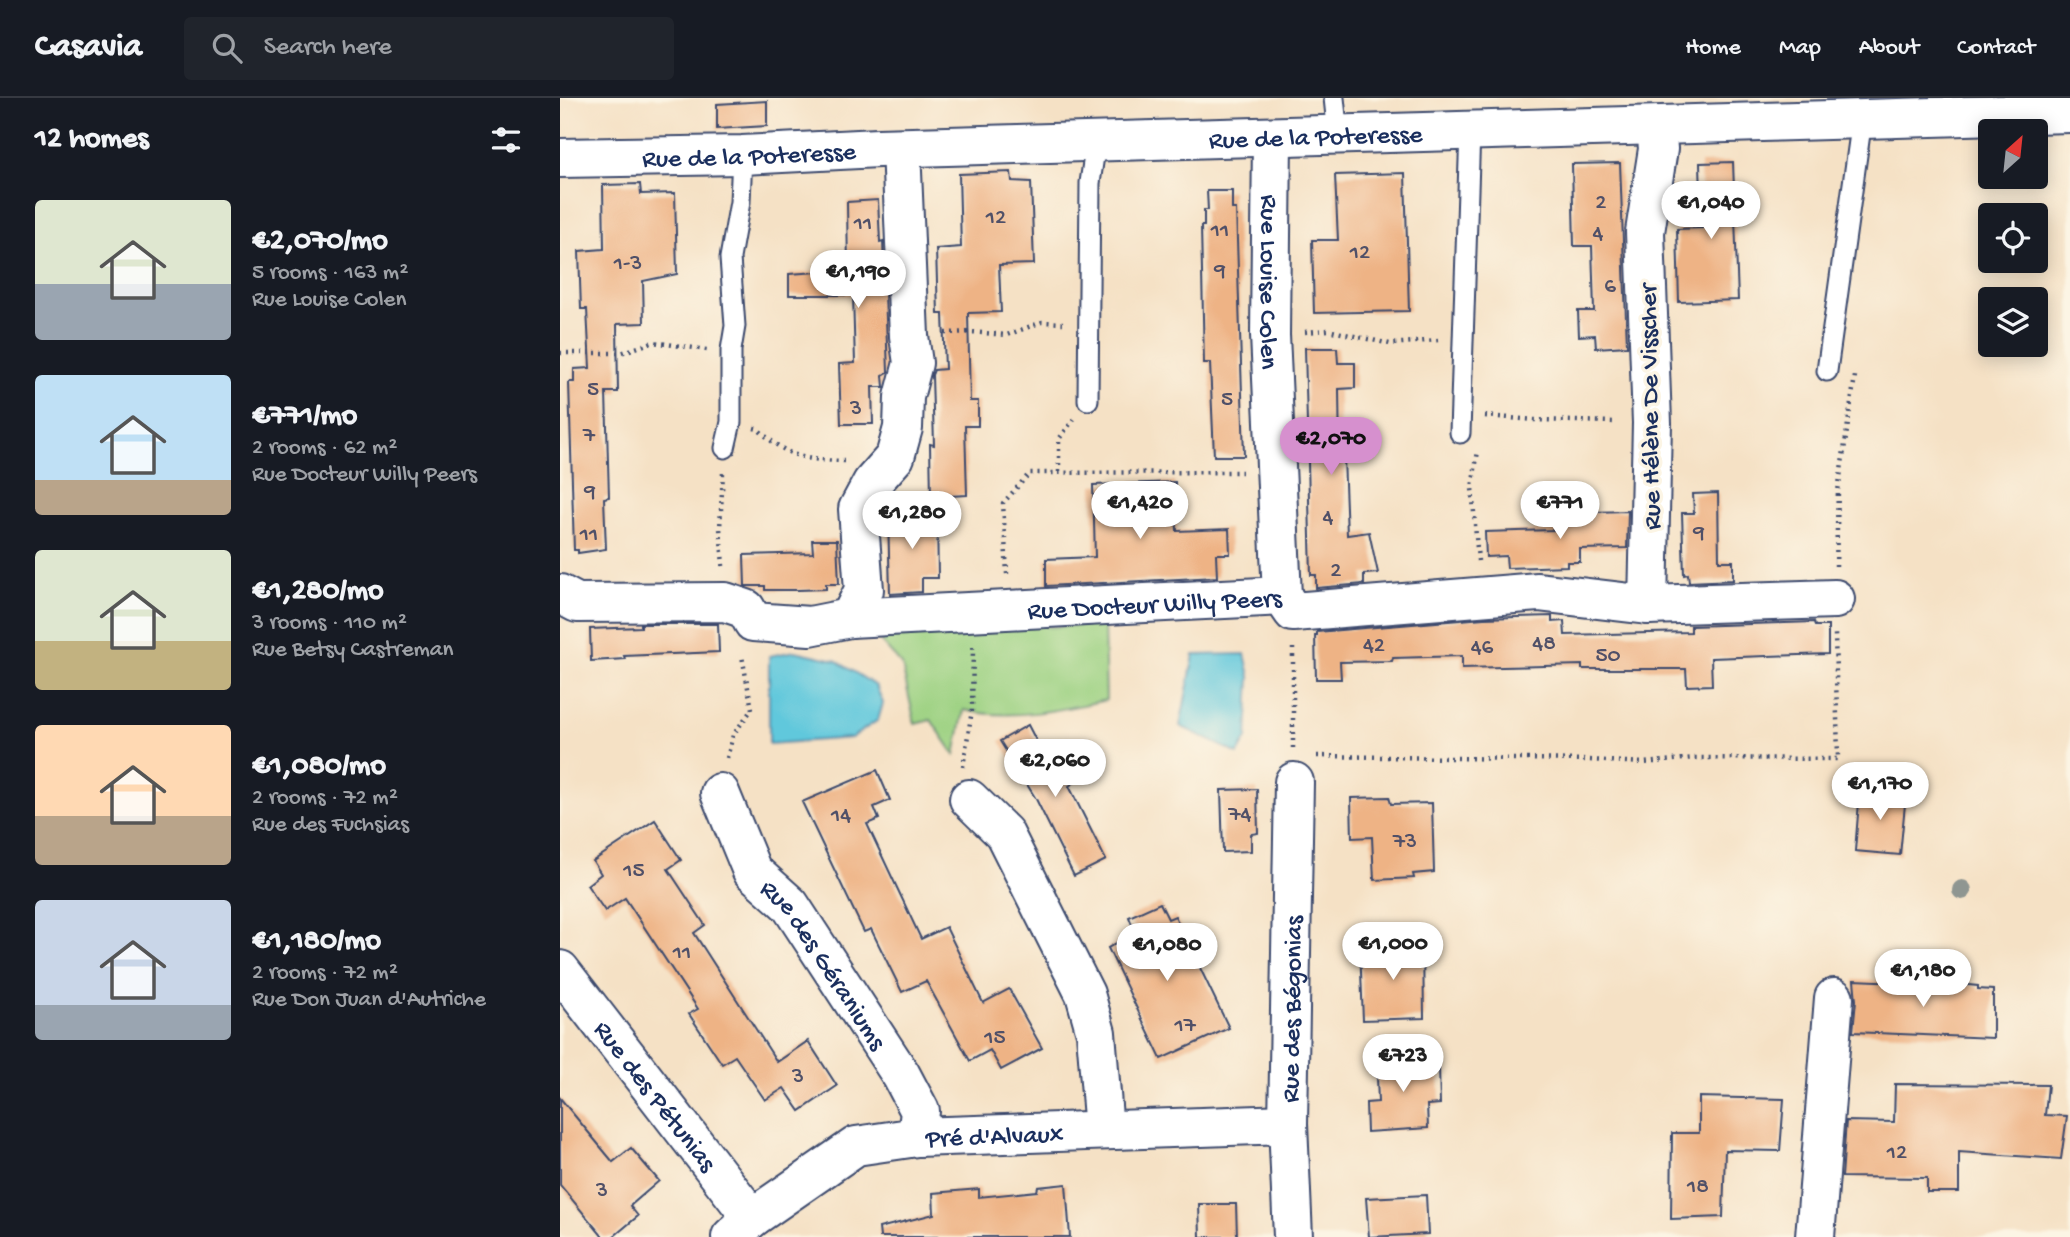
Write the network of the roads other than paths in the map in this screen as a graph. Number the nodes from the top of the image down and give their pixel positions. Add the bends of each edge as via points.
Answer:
1 (2070, 113) edge
2 (1336, 116) edge
3 (1863, 119) junction
4 (1656, 126) junction
5 (1470, 130) junction
6 (1272, 137) junction
7 (1096, 142) junction
8 (901, 148) junction
9 (742, 155) junction
10 (560, 158) edge
11 (1827, 371) road end
12 (1088, 400) road end
13 (1460, 433) dead end
14 (725, 448) road end
15 (560, 594) edge
16 (1835, 599) road end
17 (1288, 604) junction
18 (1648, 605) junction
19 (850, 618) junction
20 (1294, 769) road end
21 (720, 793) road end
22 (969, 799) road end
23 (560, 970) edge
24 (1834, 998) dead end
25 (1288, 1124) junction
26 (1104, 1130) junction
27 (918, 1137) junction
28 (742, 1228) edge
29 (1293, 1237) edge
30 (1815, 1237) edge

1 - 3 street, Rue de la Poteresse
2 - 5 street, Rue de la Poteresse
2 - 6 street, Rue de la Poteresse
3 - 4 street, Rue de la Poteresse
3 - 11 lane
4 - 5 street, Rue de la Poteresse
4 - 18 street, Rue Hélène De Visscher via 1658,149 1645,232 1652,423
5 - 13 lane
6 - 7 street, Rue de la Poteresse
6 - 17 street, Rue Louise Colen via 1270,335
7 - 8 street, Rue de la Poteresse
7 - 12 lane via 1090,183
8 - 9 street, Rue de la Poteresse
8 - 19 street via 913,363 895,457 872,483 858,509 864,590
9 - 10 street, Rue de la Poteresse
9 - 14 lane via 730,258 735,326 731,422
15 - 19 street, Rue Docteur Willy Peers via 576,603 729,603 746,609 753,622 810,626
16 - 18 street, Rue Docteur Willy Peers
17 - 18 street, Rue Docteur Willy Peers via 1538,592
17 - 19 street, Rue Docteur Willy Peers
20 - 25 street, Rue des Bégonias
21 - 27 street, Rue des Géraniums via 752,872 790,905 901,1075 920,1111
22 - 26 street via 1004,833 1085,994 1096,1033
23 - 28 street, Rue des Pétunias
24 - 30 street
25 - 26 street, Pré d'Alvaux
25 - 29 street, Rue des Bégonias
26 - 27 street, Pré d'Alvaux
27 - 28 street, Pré d'Alvaux via 856,1146

